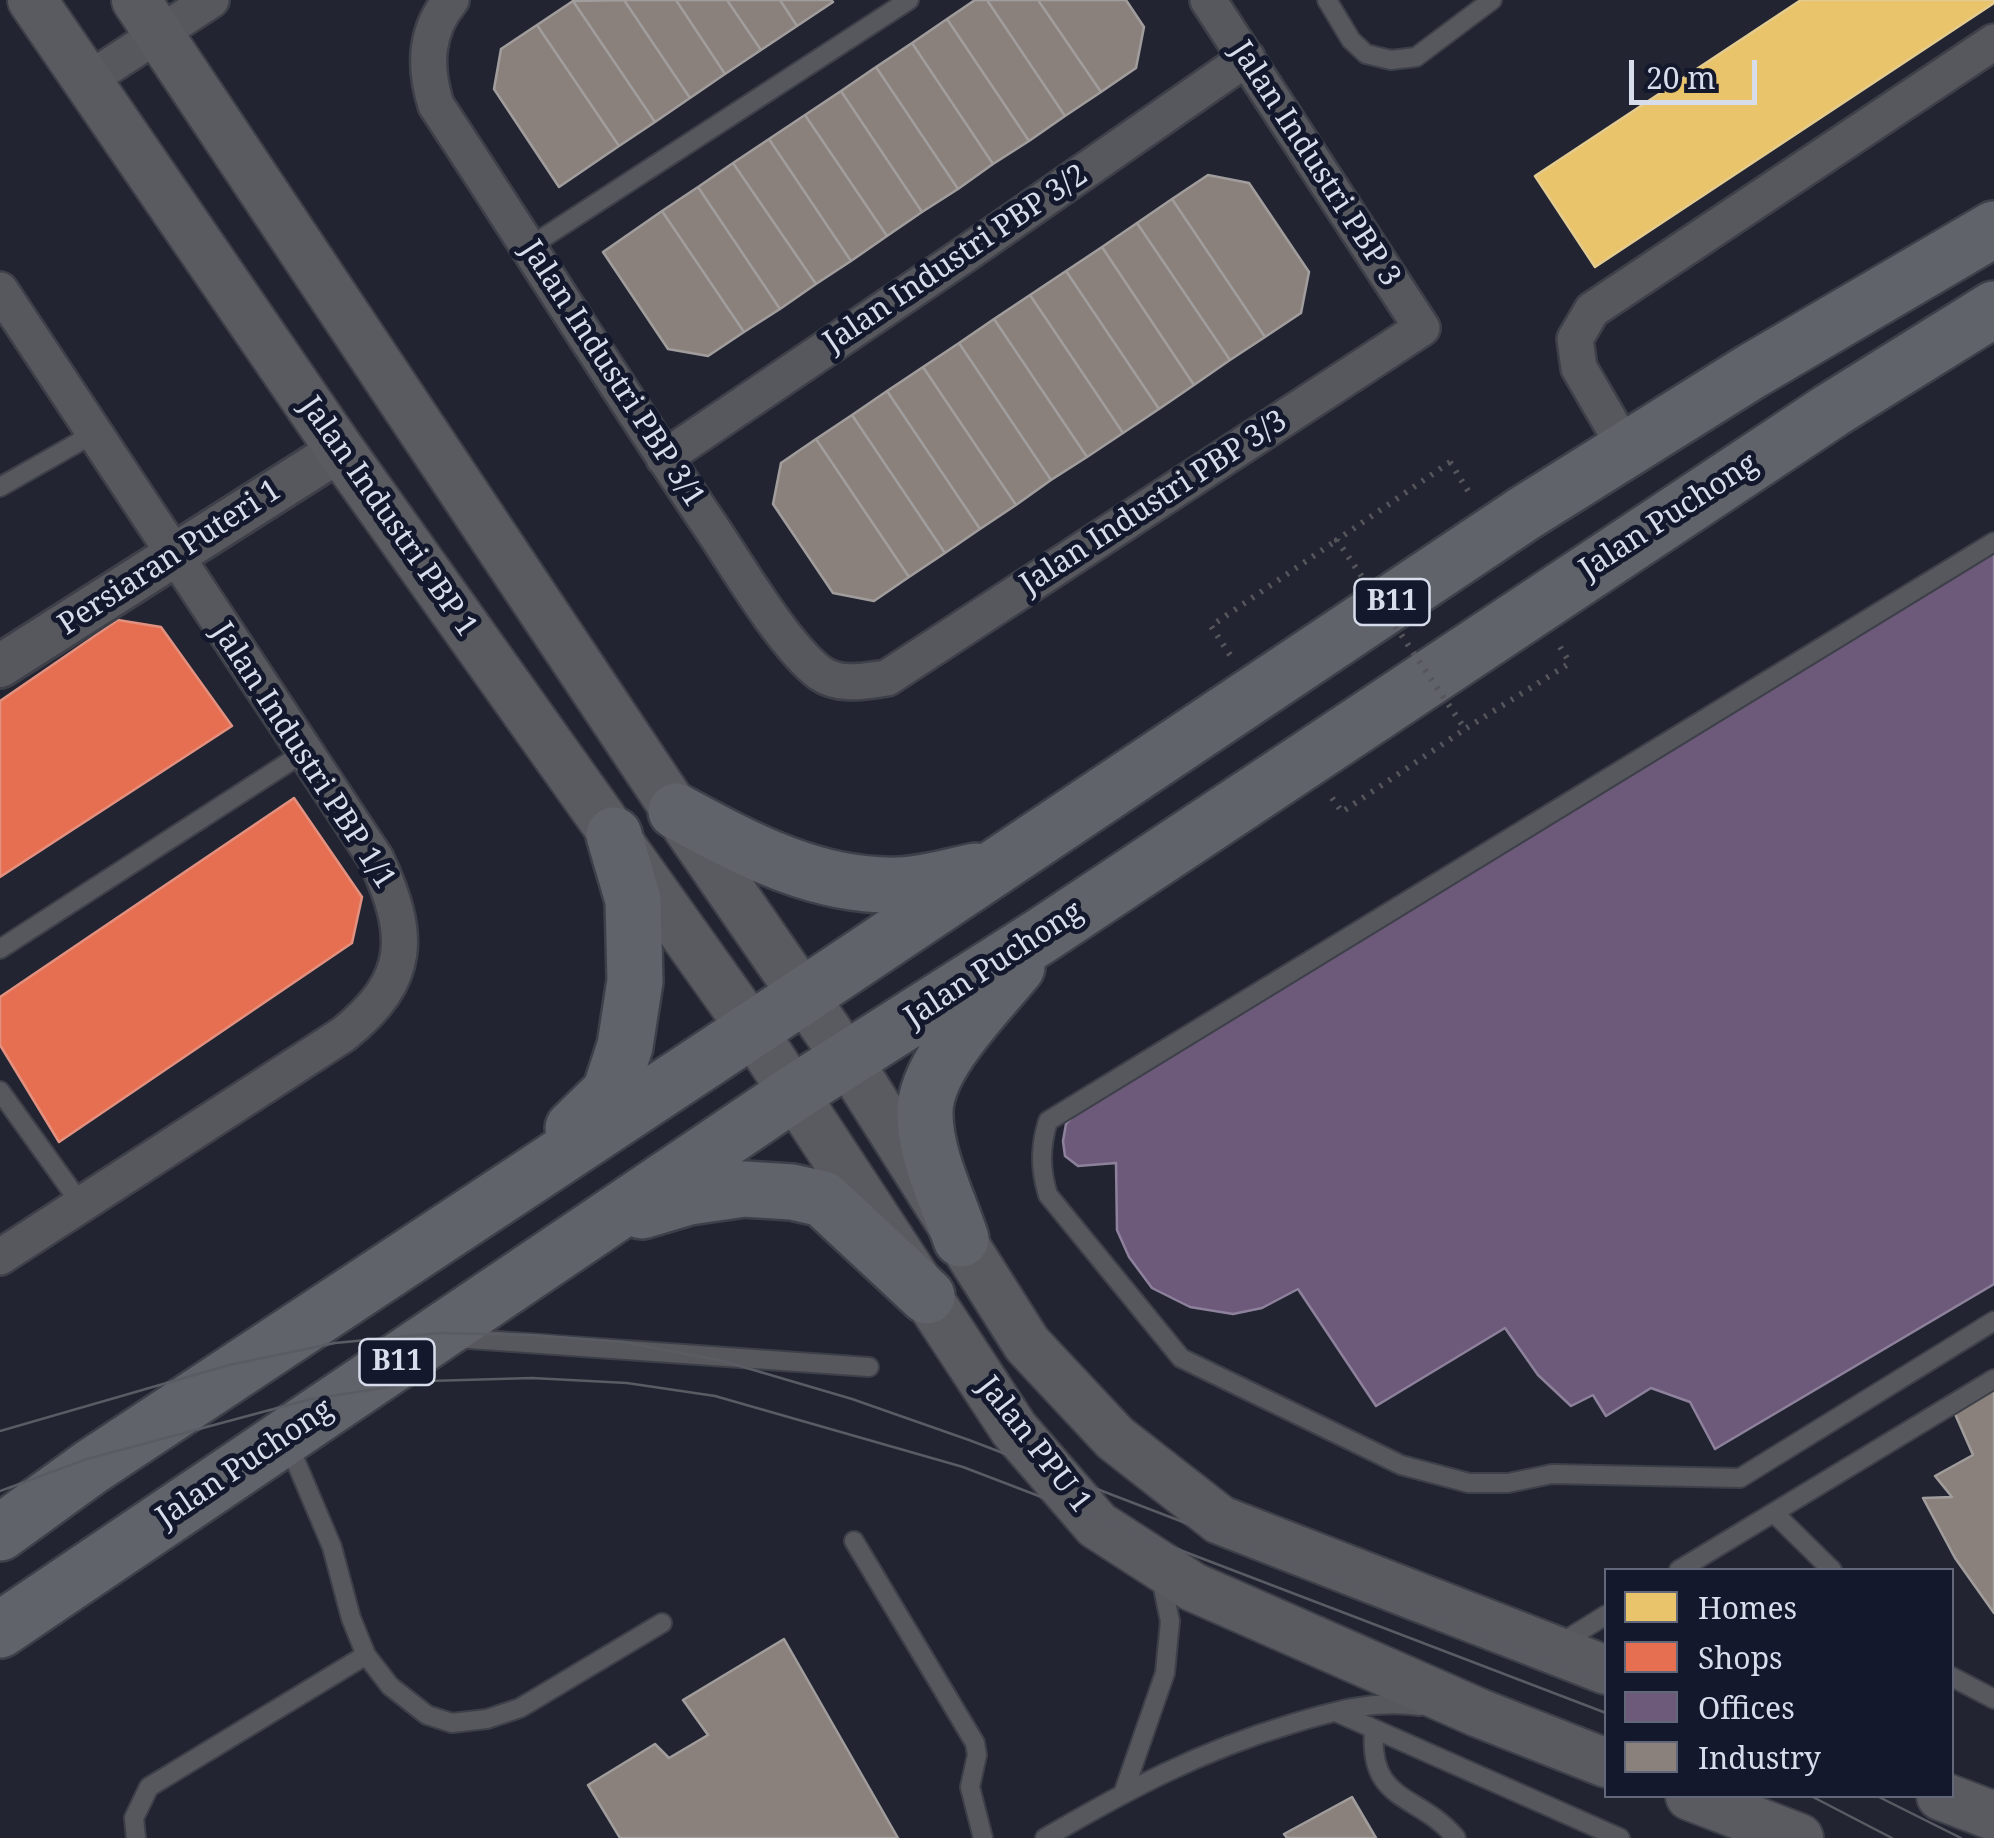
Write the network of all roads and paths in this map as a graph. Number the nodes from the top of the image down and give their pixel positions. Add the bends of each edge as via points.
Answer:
1 (32, 0) edge
2 (212, 0) edge
3 (452, 0) edge
4 (909, 0) edge
5 (1208, 0) edge
6 (1327, 0) edge
7 (1492, 0) edge
8 (148, 17) edge
9 (1994, 42) edge
10 (1247, 58) junction
11 (88, 80) junction
12 (1994, 228) edge
13 (530, 248) junction
14 (0, 290) edge
15 (1994, 309) edge
16 (1422, 328) joint
17 (94, 434) junction
18 (1626, 449) junction
19 (340, 450) junction
20 (664, 458) junction
21 (1450, 462) dead end
22 (0, 488) edge
23 (1336, 540) junction
24 (1994, 542) edge
25 (174, 554) junction
26 (1211, 626) dead end
27 (1570, 663) dead end
28 (0, 666) edge
29 (887, 678) joint
30 (1465, 730) junction
31 (303, 753) junction
32 (676, 811) junction
33 (1342, 812) dead end
34 (614, 835) junction
35 (996, 867) junction
36 (1044, 934) junction
37 (0, 949) edge
38 (804, 996) junction
39 (752, 1028) junction
40 (846, 1059) junction
41 (0, 1092) edge
42 (794, 1094) junction
43 (513, 1186) junction
44 (82, 1204) junction
45 (600, 1225) junction
46 (960, 1239) junction
47 (0, 1256) edge
48 (927, 1296) junction
49 (1994, 1321) edge
50 (434, 1337) junction
51 (869, 1367) dead end
52 (1994, 1379) edge
53 (285, 1436) junction
54 (1774, 1513) junction
55 (0, 1533) edge
56 (854, 1541) dead end
57 (1159, 1566) junction
58 (1683, 1568) edge
59 (1830, 1568) edge
60 (1604, 1616) edge
61 (662, 1622) dead end
62 (0, 1630) edge
63 (1551, 1648) junction
64 (366, 1655) junction
65 (1604, 1669) edge
66 (1954, 1679) edge
67 (1994, 1699) edge
68 (1335, 1712) junction
69 (1479, 1714) junction
70 (1374, 1729) junction
71 (1604, 1762) edge
72 (1123, 1794) junction
73 (1695, 1798) edge
74 (1945, 1798) edge
75 (1994, 1816) edge
76 (136, 1838) edge
77 (984, 1838) edge
78 (1045, 1838) edge
79 (1456, 1838) edge
80 (1620, 1838) edge
81 (1799, 1838) edge

1 - 11 main road, Jalan Industri PBP 1
2 - 8 street
3 - 13 street, Jalan Industri PBP 3/1 via 432,32 429,82 436,104
4 - 13 lane
5 - 10 street, Jalan Industri PBP 3
6 - 7 lane via 1351,40 1366,54 1391,60 1416,57
8 - 11 street
8 - 32 main road
9 - 18 street via 1592,310 1575,338 1579,368
10 - 16 street, Jalan Industri PBP 3
10 - 20 street, Jalan Industri PBP 3/2
11 - 19 main road, Jalan Industri PBP 1
12 - 18 main road, B11
13 - 20 street, Jalan Industri PBP 3/1
14 - 17 street, Jalan Industri PBP 1/1
15 - 36 main road, Jalan Puchong / B11
16 - 29 street, Jalan Industri PBP 3/3
17 - 22 lane
17 - 25 street, Jalan Industri PBP 1/1
18 - 35 main road, B11
19 - 25 street, Persiaran Puteri 1
19 - 34 main road, Jalan Industri PBP 1
20 - 29 street, Jalan Industri PBP 3/1 via 810,663 849,683
21 - 23 path, bridge
23 - 26 path
23 - 30 path, bridge
24 - 49 lane via 1048,1121 1042,1173 1048,1195 1181,1358 1402,1465 1469,1483 1552,1474 1740,1478
25 - 28 street, Persiaran Puteri 1
25 - 31 street, Jalan Industri PBP 1/1
27 - 30 path, bridge
30 - 33 path
31 - 37 lane
31 - 44 street, Jalan Industri PBP 1/1 via 376,860 395,901 400,939 393,981 373,1010 344,1034
32 - 35 main road via 753,853 851,882 902,885
32 - 38 main road
34 - 39 main road, Jalan Industri PBP 1
34 - 43 main road via 633,900 634,980 625,1046 610,1092
35 - 38 main road, B11
36 - 40 main road, Jalan Puchong / B11
36 - 46 main road via 933,1075 924,1110 929,1144
38 - 39 main road, B11
38 - 40 main road, Jalan PPU 1
39 - 42 main road, Jalan Industri PBP 1
39 - 43 main road, B11
40 - 42 main road, Jalan Puchong / B11
40 - 46 main road, Jalan PPU 1
41 - 44 lane
42 - 45 main road, Jalan Puchong / B11
42 - 48 main road, Jalan PPU 1
43 - 55 main road, B11
44 - 47 street, Jalan Industri PBP 1/1
45 - 48 main road via 688,1197 744,1189 792,1192 824,1199
45 - 50 main road, Jalan Puchong / B11
46 - 63 main road, Jalan PPU 1 via 1027,1344 1115,1438 1220,1520
48 - 57 main road, Jalan PPU 1 via 1014,1429 1097,1526
50 - 51 lane
50 - 53 main road, Jalan Puchong / B11
52 - 54 lane
53 - 62 main road, Jalan Puchong / B11
53 - 64 lane via 332,1547
54 - 58 lane
54 - 59 lane
56 - 77 lane via 975,1742 970,1787
57 - 69 main road, Jalan PPU 1 via 1194,1588
57 - 72 lane via 1170,1621 1165,1673
60 - 63 lane
61 - 64 lane via 520,1708 452,1723 414,1706
63 - 65 main road, Jalan PPU 1
64 - 76 lane via 148,1788 134,1818
66 - 67 lane
68 - 69 lane via 1385,1702
68 - 70 lane
68 - 72 lane via 1228,1743
69 - 71 main road, Jalan PPU 1
70 - 79 lane via 1380,1776
70 - 80 lane
72 - 78 lane
73 - 81 main road
74 - 75 main road

